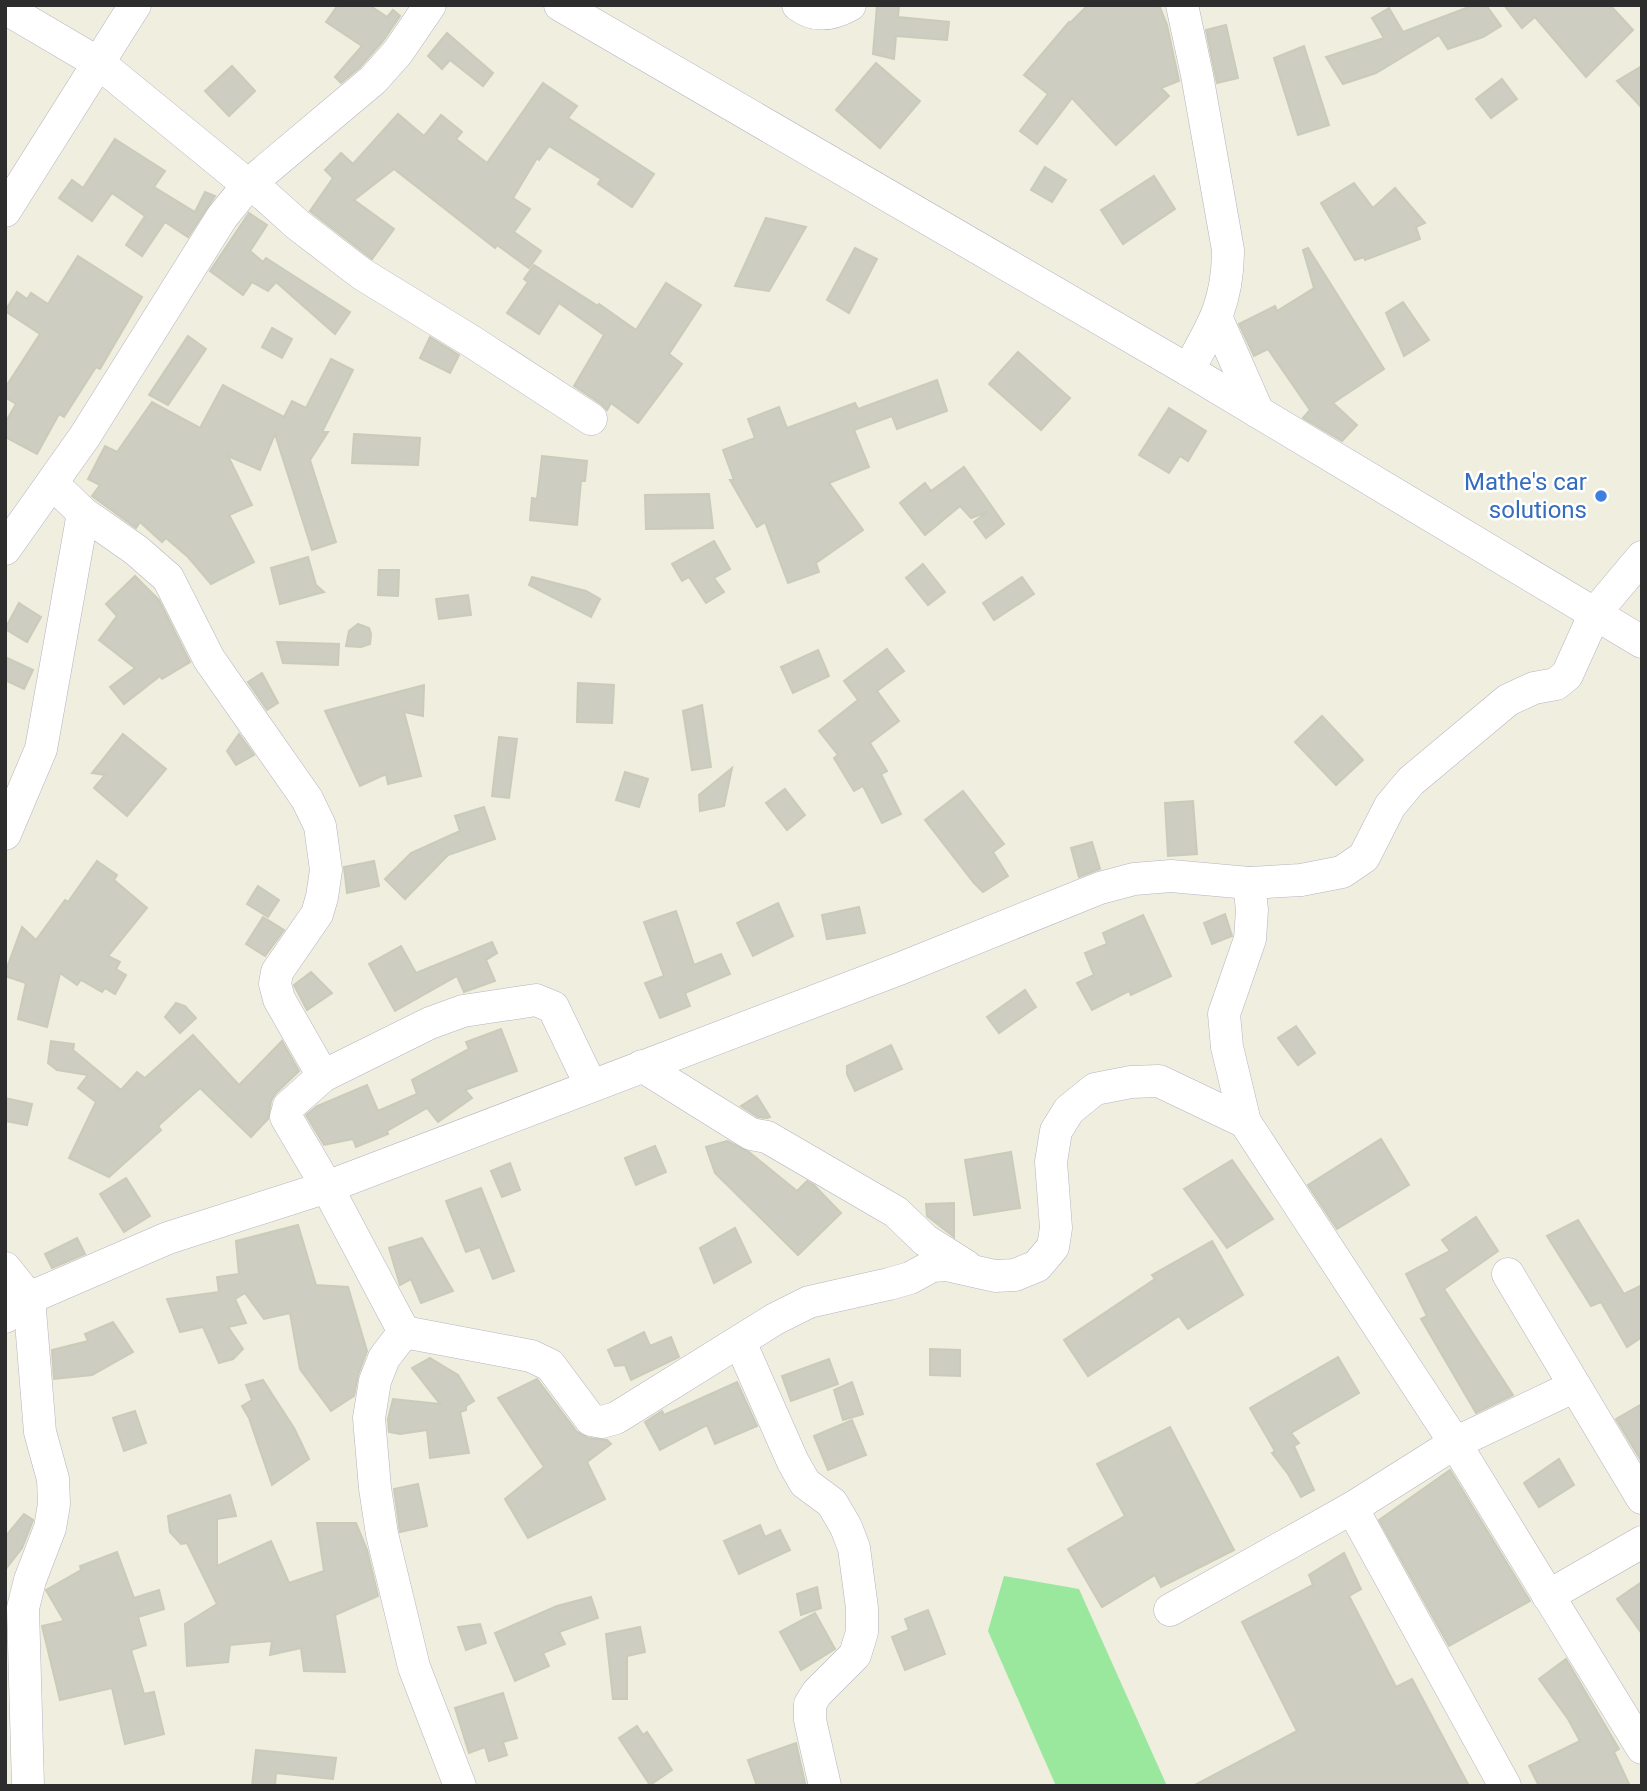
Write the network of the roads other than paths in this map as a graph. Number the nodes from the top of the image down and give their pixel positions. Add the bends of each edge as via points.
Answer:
1 (135, 5) edge
2 (430, 5) edge
3 (560, 5) edge
4 (798, 5) edge
5 (850, 5) edge
6 (1182, 5) edge
7 (5, 8) edge
8 (100, 64) junction
9 (248, 185) junction
10 (5, 211) edge
11 (1217, 318) junction
12 (1188, 370) junction
13 (1258, 412) junction
14 (591, 419) dead end
15 (52, 483) junction
16 (83, 513) junction
17 (5, 549) edge
18 (1642, 557) edge
19 (1595, 613) junction
20 (1642, 642) edge
21 (5, 834) edge
22 (1249, 883) junction
23 (642, 1066) junction
24 (323, 1076) junction
25 (591, 1086) junction
26 (1245, 1122) junction
27 (327, 1186) junction
28 (5, 1268) edge
29 (973, 1271) junction
30 (1508, 1274) dead end
31 (17, 1308) edge
32 (404, 1332) junction
33 (740, 1342) junction
34 (1575, 1386) junction
35 (1455, 1443) junction
36 (1642, 1498) edge
37 (1352, 1508) junction
38 (1642, 1542) edge
39 (1548, 1596) junction
40 (1170, 1610) dead end
41 (1642, 1748) edge
42 (29, 1786) edge
43 (460, 1786) edge
44 (825, 1786) edge
45 (1505, 1786) edge

1 - 8 street
2 - 9 street via 373,80
3 - 12 street
4 - 5 street via 808,13 823,14
6 - 11 street via 1228,250 1228,273
7 - 8 street
8 - 9 street
8 - 10 street
9 - 14 street via 362,274
9 - 15 street via 222,218
11 - 12 street
11 - 13 street
12 - 13 street
13 - 19 street
15 - 16 street
15 - 17 street
16 - 21 street via 41,749
16 - 24 street via 169,578 209,659 307,799 320,826 326,870 322,897 317,914 277,972 275,984
18 - 19 street
19 - 20 street
19 - 22 street via 1567,675 1556,684 1508,700 1411,781 1390,806 1364,857 1342,872
22 - 23 street via 1171,876 1100,888
22 - 26 street via 1250,939 1224,1014
23 - 25 street
23 - 29 street via 751,1134 767,1137 896,1212 925,1240
24 - 25 street via 463,1011 536,1000 552,1007
24 - 27 street via 289,1106 286,1117
25 - 27 street
26 - 29 street via 1159,1081 1095,1089 1069,1110 1056,1131 1051,1162 1053,1247 1037,1266 1015,1275
26 - 35 street
27 - 31 street via 168,1238
27 - 32 street
28 - 31 street
29 - 33 street via 932,1266 900,1281 808,1302
30 - 34 street
31 - 42 street via 54,1503 23,1608
32 - 33 street via 531,1356 550,1365 591,1420 602,1422 616,1418
32 - 43 street via 375,1381 369,1418 375,1488 414,1667
33 - 44 street via 793,1462 805,1483 832,1503 854,1548 862,1632 855,1655 810,1704
34 - 35 street
34 - 36 street
35 - 37 street
35 - 39 street
37 - 40 street
37 - 45 street
38 - 39 street
39 - 41 street

